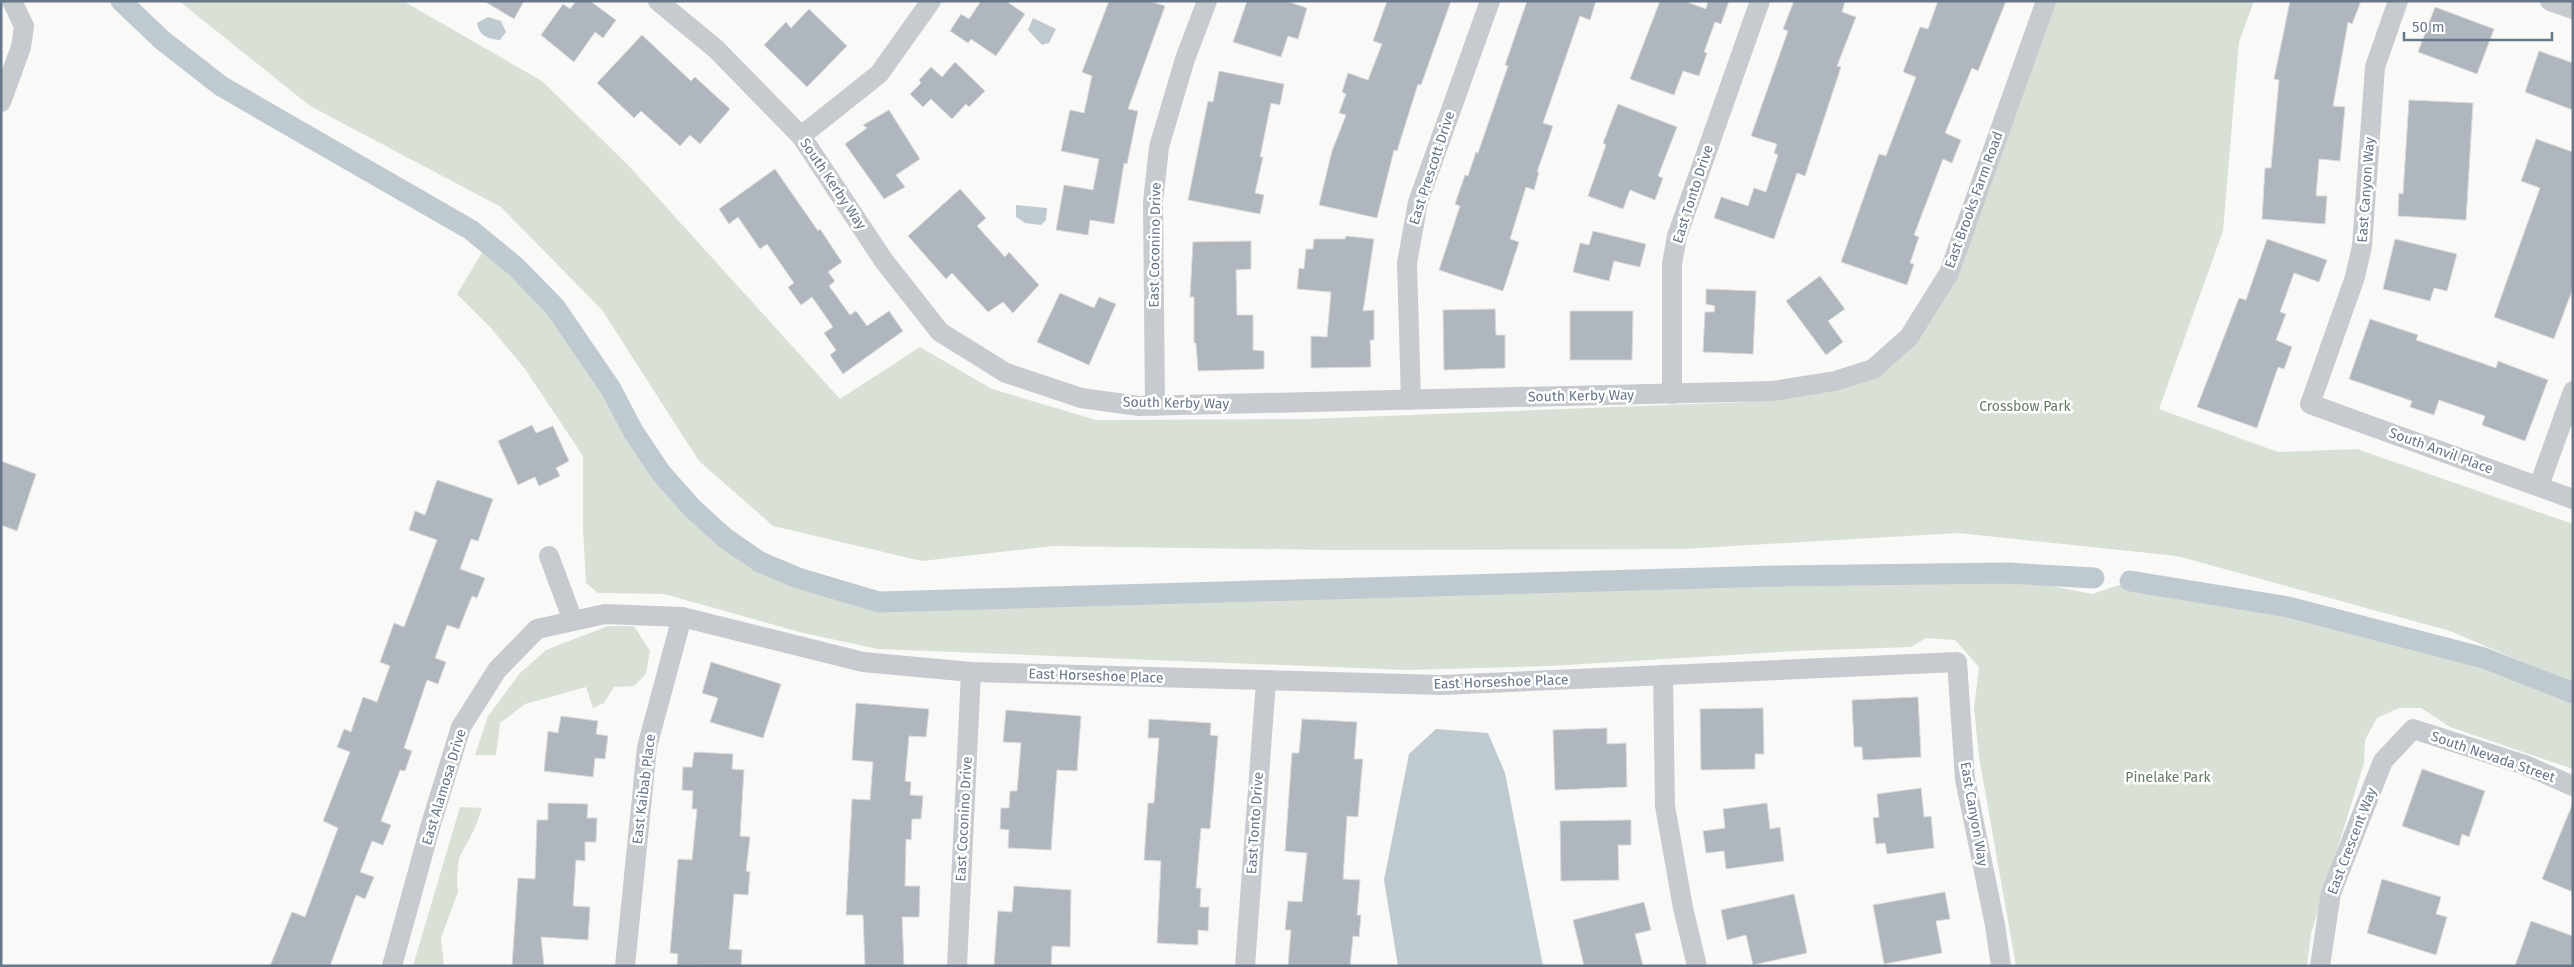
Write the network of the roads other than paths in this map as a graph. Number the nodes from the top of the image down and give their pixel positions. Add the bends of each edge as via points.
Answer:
1 (12, 1) edge
2 (658, 1) edge
3 (931, 1) edge
4 (1206, 1) edge
5 (1490, 1) edge
6 (1760, 1) edge
7 (2046, 1) edge
8 (2398, 1) edge
9 (2550, 1) edge
10 (2573, 9) edge
11 (1, 102) edge
12 (801, 136) junction
13 (1835, 381) joint
14 (2573, 391) edge
15 (1672, 394) junction
16 (1411, 400) junction
17 (2310, 404) joint
18 (1156, 406) junction
19 (2539, 486) junction
20 (2573, 499) edge
21 (550, 556) dead end
22 (682, 617) junction
23 (572, 621) junction
24 (537, 630) joint
25 (1957, 662) joint
26 (972, 672) junction
27 (1663, 675) junction
28 (1266, 681) junction
29 (2413, 729) joint
30 (2573, 786) edge
31 (392, 966) edge
32 (625, 966) edge
33 (958, 966) edge
34 (1245, 966) edge
35 (1698, 966) edge
36 (2000, 966) edge
37 (2320, 966) edge

1 - 11 street via 24,26 21,47
2 - 12 street, South Kerby Way via 716,49
3 - 12 street via 880,74
4 - 18 street, East Coconino Drive via 1159,148 1153,202
5 - 16 street, East Prescott Drive via 1418,202 1411,232 1407,263
6 - 15 street, East Tonto Drive via 1677,236 1672,264
7 - 13 street, East Brooks Farm Road via 1948,273 1909,337 1873,369
8 - 17 street, East Canyon Way via 2375,67 2362,246 2355,277
9 - 10 street
12 - 18 street, South Kerby Way via 884,261 940,332 1006,373 1081,398
13 - 15 street, South Kerby Way via 1774,391
14 - 19 street
15 - 16 street, South Kerby Way
16 - 18 street, South Kerby Way
17 - 19 street, South Anvil Place
19 - 20 street, South Anvil Place
21 - 23 street
22 - 23 street, East Horseshoe Place via 606,614
22 - 26 street, East Horseshoe Place via 862,662
22 - 32 street, East Kaibab Place via 647,747
23 - 24 street, East Horseshoe Place
24 - 31 street, East Alamosa Drive via 497,670 462,727
25 - 27 street, East Horseshoe Place
25 - 36 street, East Canyon Way via 1966,779
26 - 28 street, East Horseshoe Place
26 - 33 street, East Coconino Drive
27 - 28 street, East Horseshoe Place via 1442,685
27 - 35 street via 1665,806 1683,908
28 - 34 street, East Tonto Drive
29 - 30 street, South Nevada Street via 2525,765
29 - 37 street, East Crescent Way via 2384,761 2331,893

